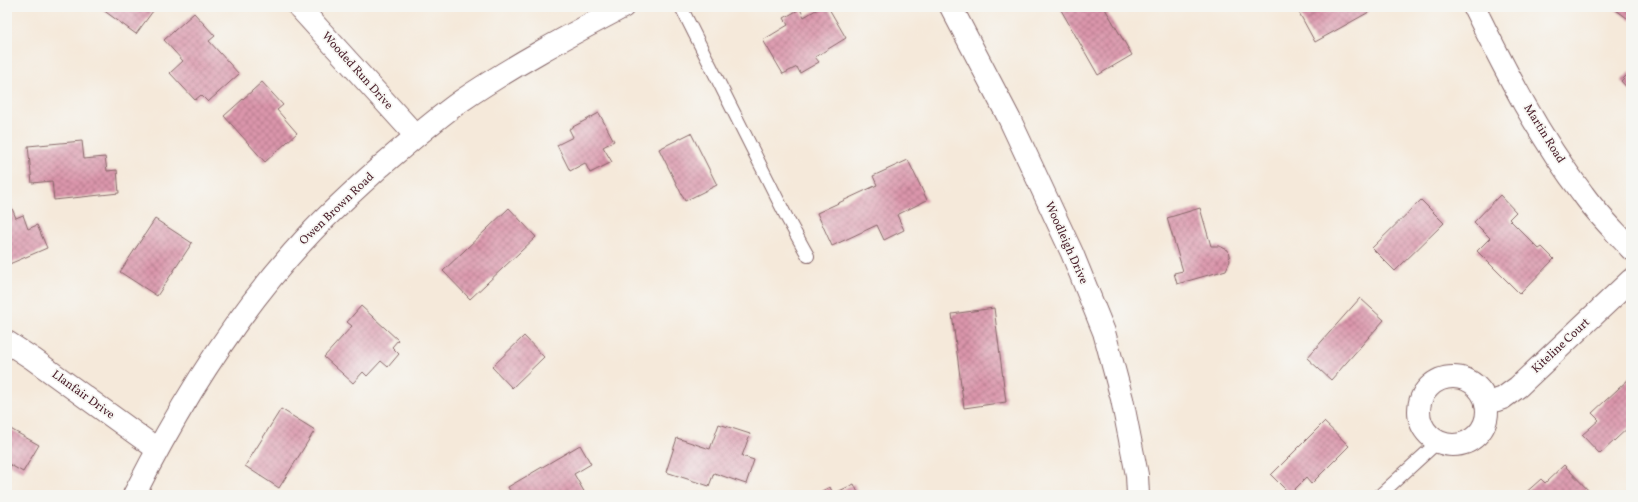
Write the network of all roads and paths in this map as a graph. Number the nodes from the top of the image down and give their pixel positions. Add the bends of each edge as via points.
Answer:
1 (299, 7) edge
2 (623, 7) edge
3 (681, 7) edge
4 (951, 7) edge
5 (1474, 7) edge
6 (416, 136) junction
7 (1631, 249) edge
8 (808, 256) dead end
9 (1631, 280) edge
10 (7, 342) edge
11 (1486, 404) junction
12 (1438, 442) junction
13 (157, 449) junction
14 (134, 495) edge
15 (1138, 495) edge
16 (1380, 495) edge

1 - 6 street, Wooded Run Drive
2 - 6 street, Owen Brown Road via 512,68 460,102
3 - 8 lane
4 - 15 street, Woodleigh Drive via 1013,127 1072,253 1104,332 1122,399 1137,475
5 - 7 street, Martin Road via 1546,141 1583,195
6 - 13 street, Owen Brown Road via 323,220 269,280 196,383
9 - 11 street, Kiteline Court via 1518,387 1503,398
10 - 13 street, Llanfair Drive
11 - 12 street via 1487,415 1482,428 1474,438 1465,443 1452,445
11 - 12 street via 1482,392 1463,378 1448,378 1436,382 1425,391 1420,402 1419,416 1422,426
12 - 16 lane
13 - 14 street, Owen Brown Road

